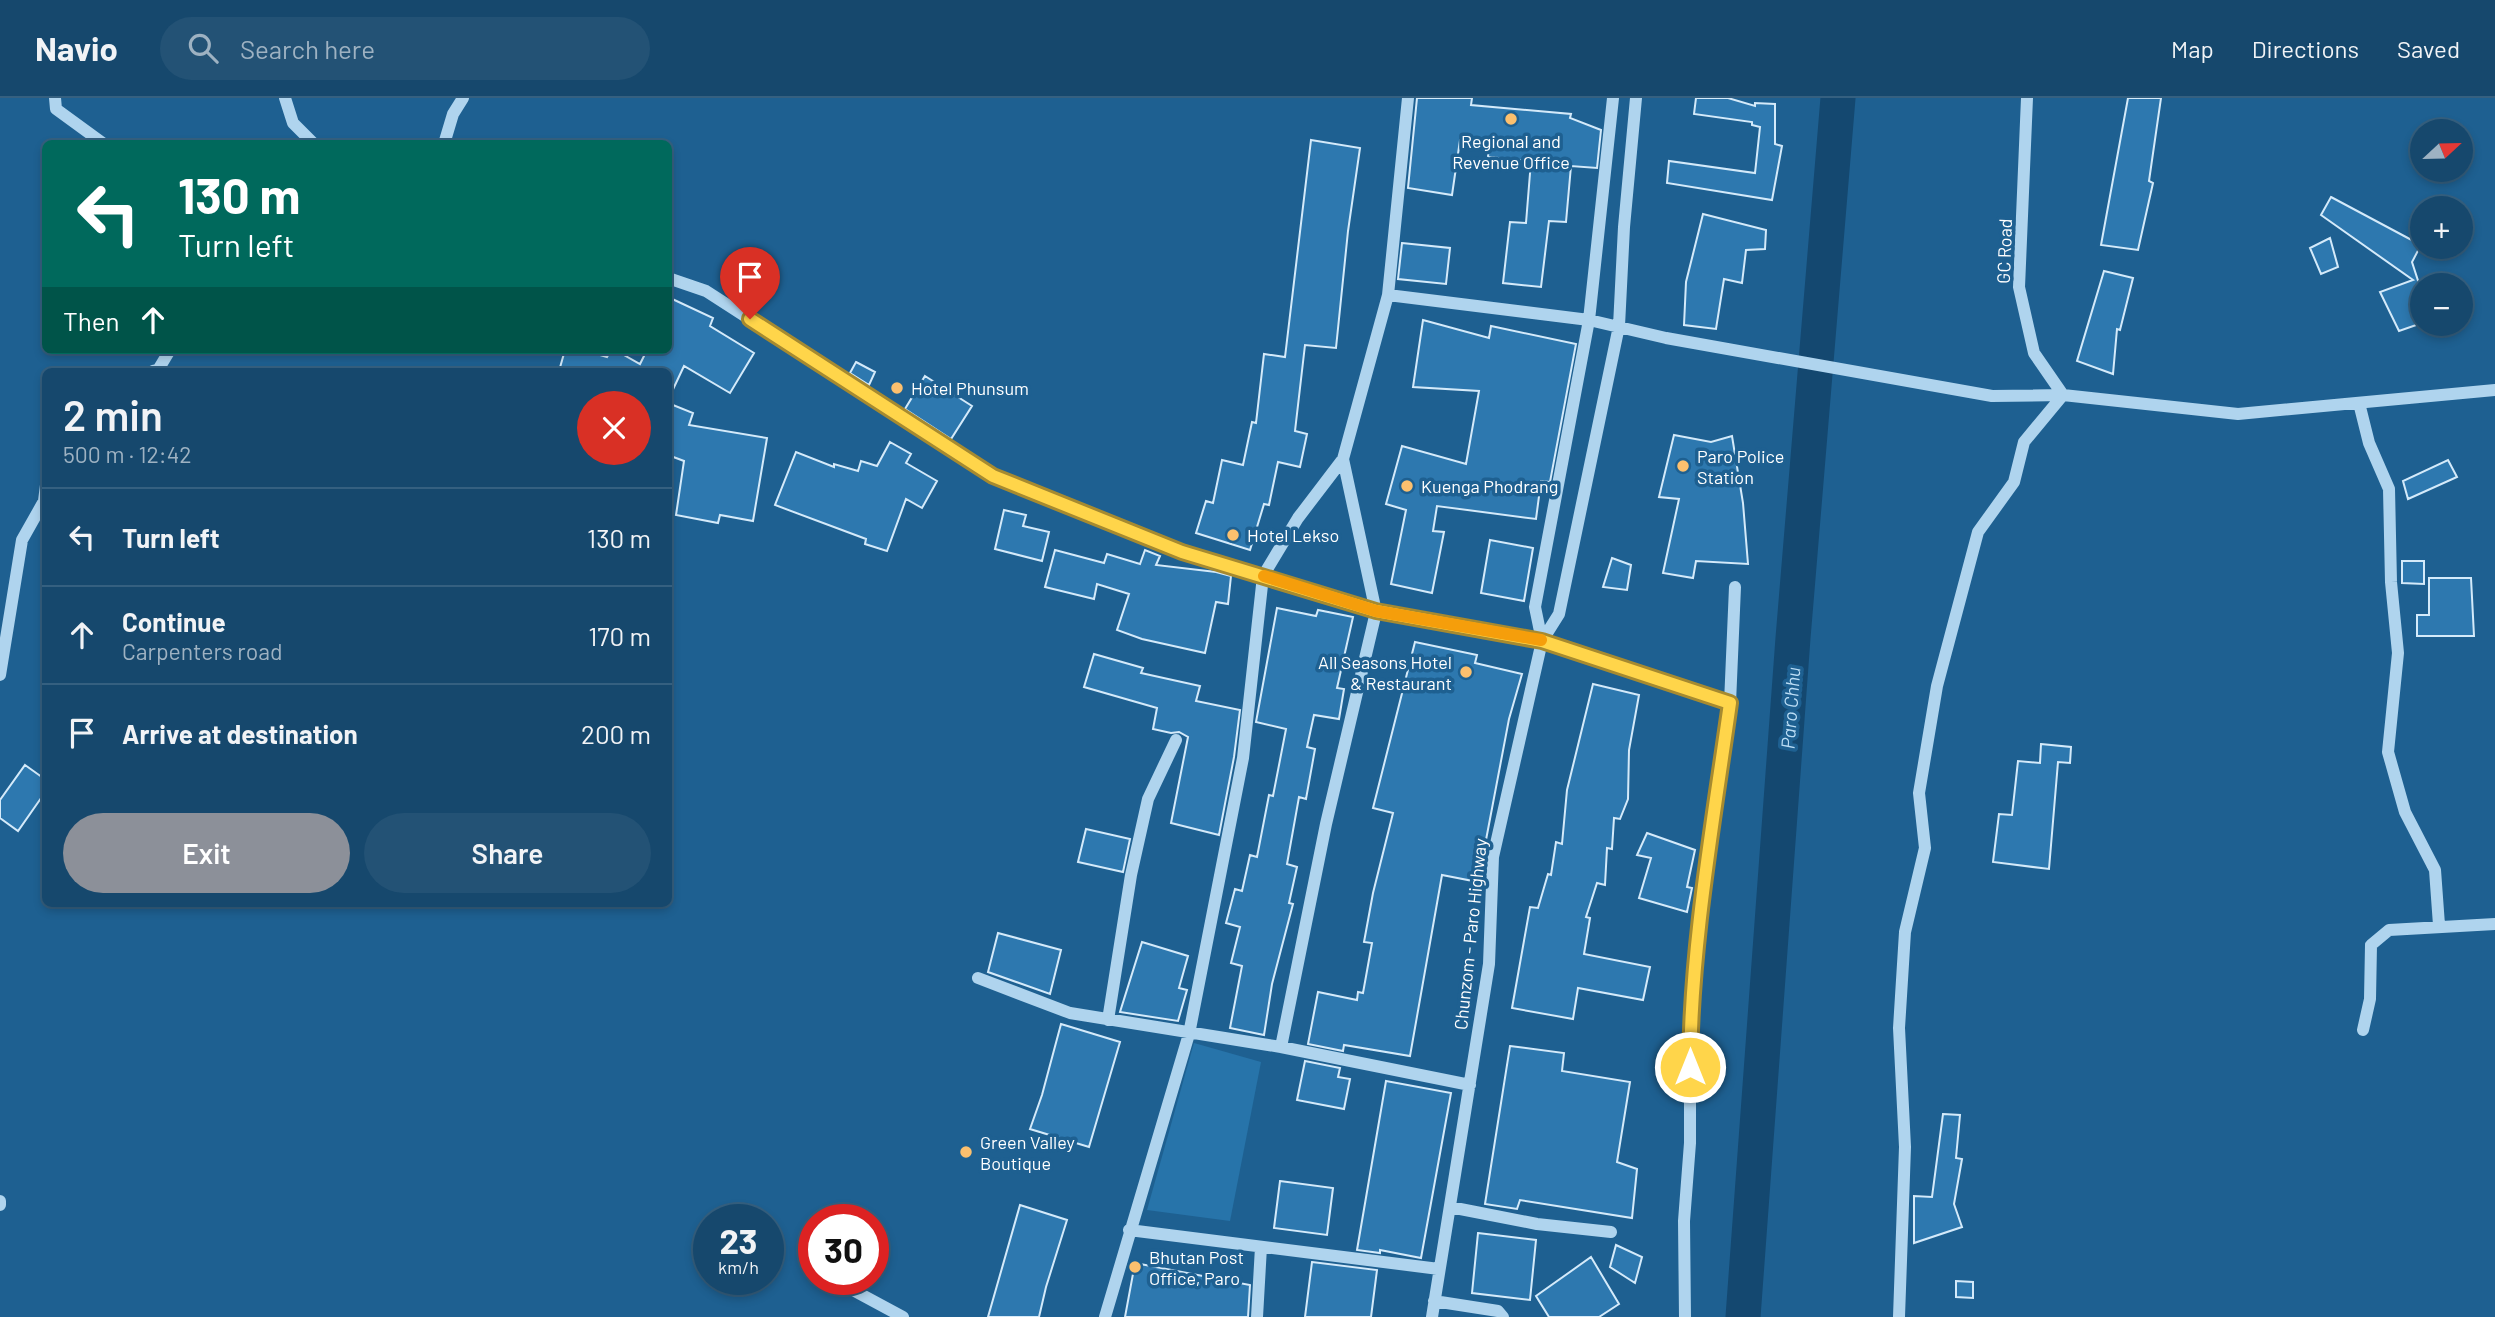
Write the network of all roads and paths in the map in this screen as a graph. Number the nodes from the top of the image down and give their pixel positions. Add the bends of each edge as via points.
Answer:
1 (55, 98) edge
2 (285, 98) edge
3 (463, 98) edge
4 (1408, 98) edge
5 (1613, 98) edge
6 (1636, 98) edge
7 (2027, 98) edge
8 (99, 140) edge
9 (310, 140) edge
10 (445, 140) edge
11 (672, 279) edge
12 (1388, 295) junction
13 (1588, 320) junction
14 (1619, 326) junction
15 (2495, 390) edge
16 (2063, 395) junction
17 (2359, 403) junction
18 (1343, 458) junction
19 (42, 505) edge
20 (1263, 576) junction
21 (1735, 587) dead end
22 (1376, 611) junction
23 (4, 617) edge
24 (1542, 641) junction
25 (0, 675) edge
26 (1730, 703) junction
27 (1176, 740) dead end
28 (2495, 924) edge
29 (2439, 925) junction
30 (978, 978) dead end
31 (1108, 1020) junction
32 (2363, 1030) dead end
33 (1189, 1034) junction
34 (1281, 1047) junction
35 (1470, 1085) junction
36 (1450, 1207) junction
37 (1129, 1230) junction
38 (1611, 1232) dead end
39 (1261, 1247) junction
40 (1439, 1269) junction
41 (862, 1295) edge
42 (1434, 1301) junction
43 (903, 1317) edge
44 (1105, 1317) edge
45 (1257, 1317) edge
46 (1432, 1317) edge
47 (1503, 1317) edge
48 (1685, 1317) edge
49 (1899, 1317) edge

1 - 8 street via 56,109
2 - 9 street via 293,123
3 - 10 street
4 - 12 street
5 - 13 street, Chunzom - Paro Highway
6 - 14 street, Chunzom - Paro Highway
7 - 16 street, GC Road via 2018,287 2034,353
11 - 20 street via 706,291 993,476 1182,552
12 - 13 street
12 - 18 street
13 - 14 street
13 - 24 street, Chunzom - Paro Highway via 1535,607
14 - 16 street via 1992,396
14 - 24 street, Chunzom - Paro Highway via 1559,614
15 - 17 street
16 - 17 street via 2238,414
16 - 49 street via 2024,443 2014,482 1978,532 1937,686 1919,793 1925,848 1904,946 1899,1028 1905,1147
17 - 29 street via 2368,443 2389,489 2398,653 2388,752 2404,813 2435,870
18 - 20 street via 1298,518
18 - 22 street
19 - 23 street via 22,540
20 - 22 street
20 - 33 street via 1243,758
21 - 26 street
22 - 24 street
22 - 34 street via 1326,824
23 - 25 street
24 - 26 street
24 - 35 street, Chunzom - Paro Highway via 1493,857 1489,964
26 - 48 street via 1690,1016
27 - 31 street via 1148,799
28 - 29 street
29 - 32 street via 2389,930 2371,945 2370,999
30 - 31 street via 1070,1013
31 - 33 street
33 - 34 street
33 - 37 street
34 - 35 street
35 - 36 street, Chunzom - Paro Highway
36 - 38 street
36 - 40 street, Chunzom - Paro Highway
37 - 39 street
37 - 44 street
39 - 40 street
39 - 45 street
40 - 42 street, Chunzom - Paro Highway
41 - 43 street
42 - 46 street, Chunzom - Paro Highway
42 - 47 street via 1498,1311

